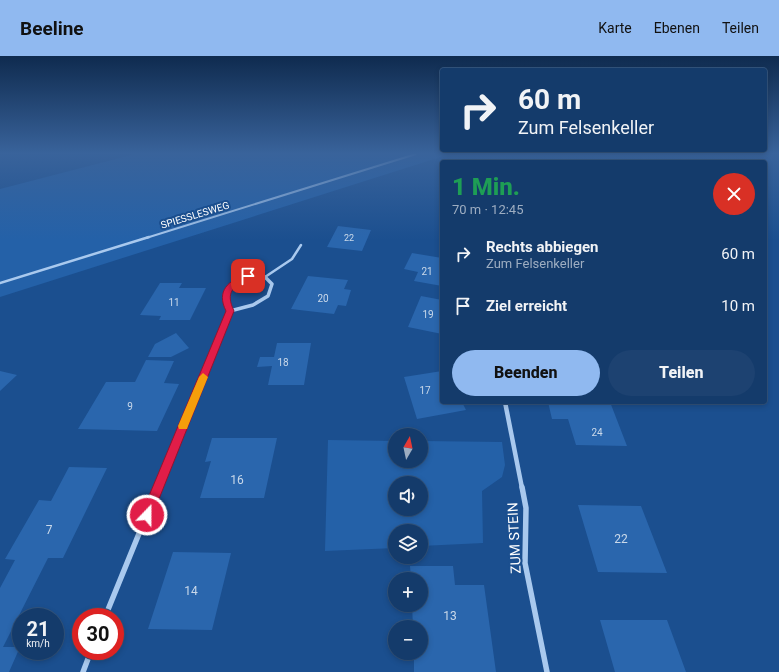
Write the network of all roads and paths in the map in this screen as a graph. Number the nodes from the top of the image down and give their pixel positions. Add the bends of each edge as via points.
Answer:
1 (323, 183) edge
2 (301, 245) dead end
3 (266, 277) junction
4 (0, 283) edge
5 (230, 311) junction
6 (505, 404) edge
7 (109, 608) edge
8 (88, 660) edge
9 (83, 672) edge
10 (546, 672) edge

1 - 4 lane, SPIESSLESWEG
2 - 3 lane via 292,258
3 - 5 street via 272,284 268,296 253,305
3 - 5 street via 248,276 234,282 226,293 226,303
5 - 7 street
6 - 10 street, ZUM STEIN via 526,508 525,563
8 - 9 street

